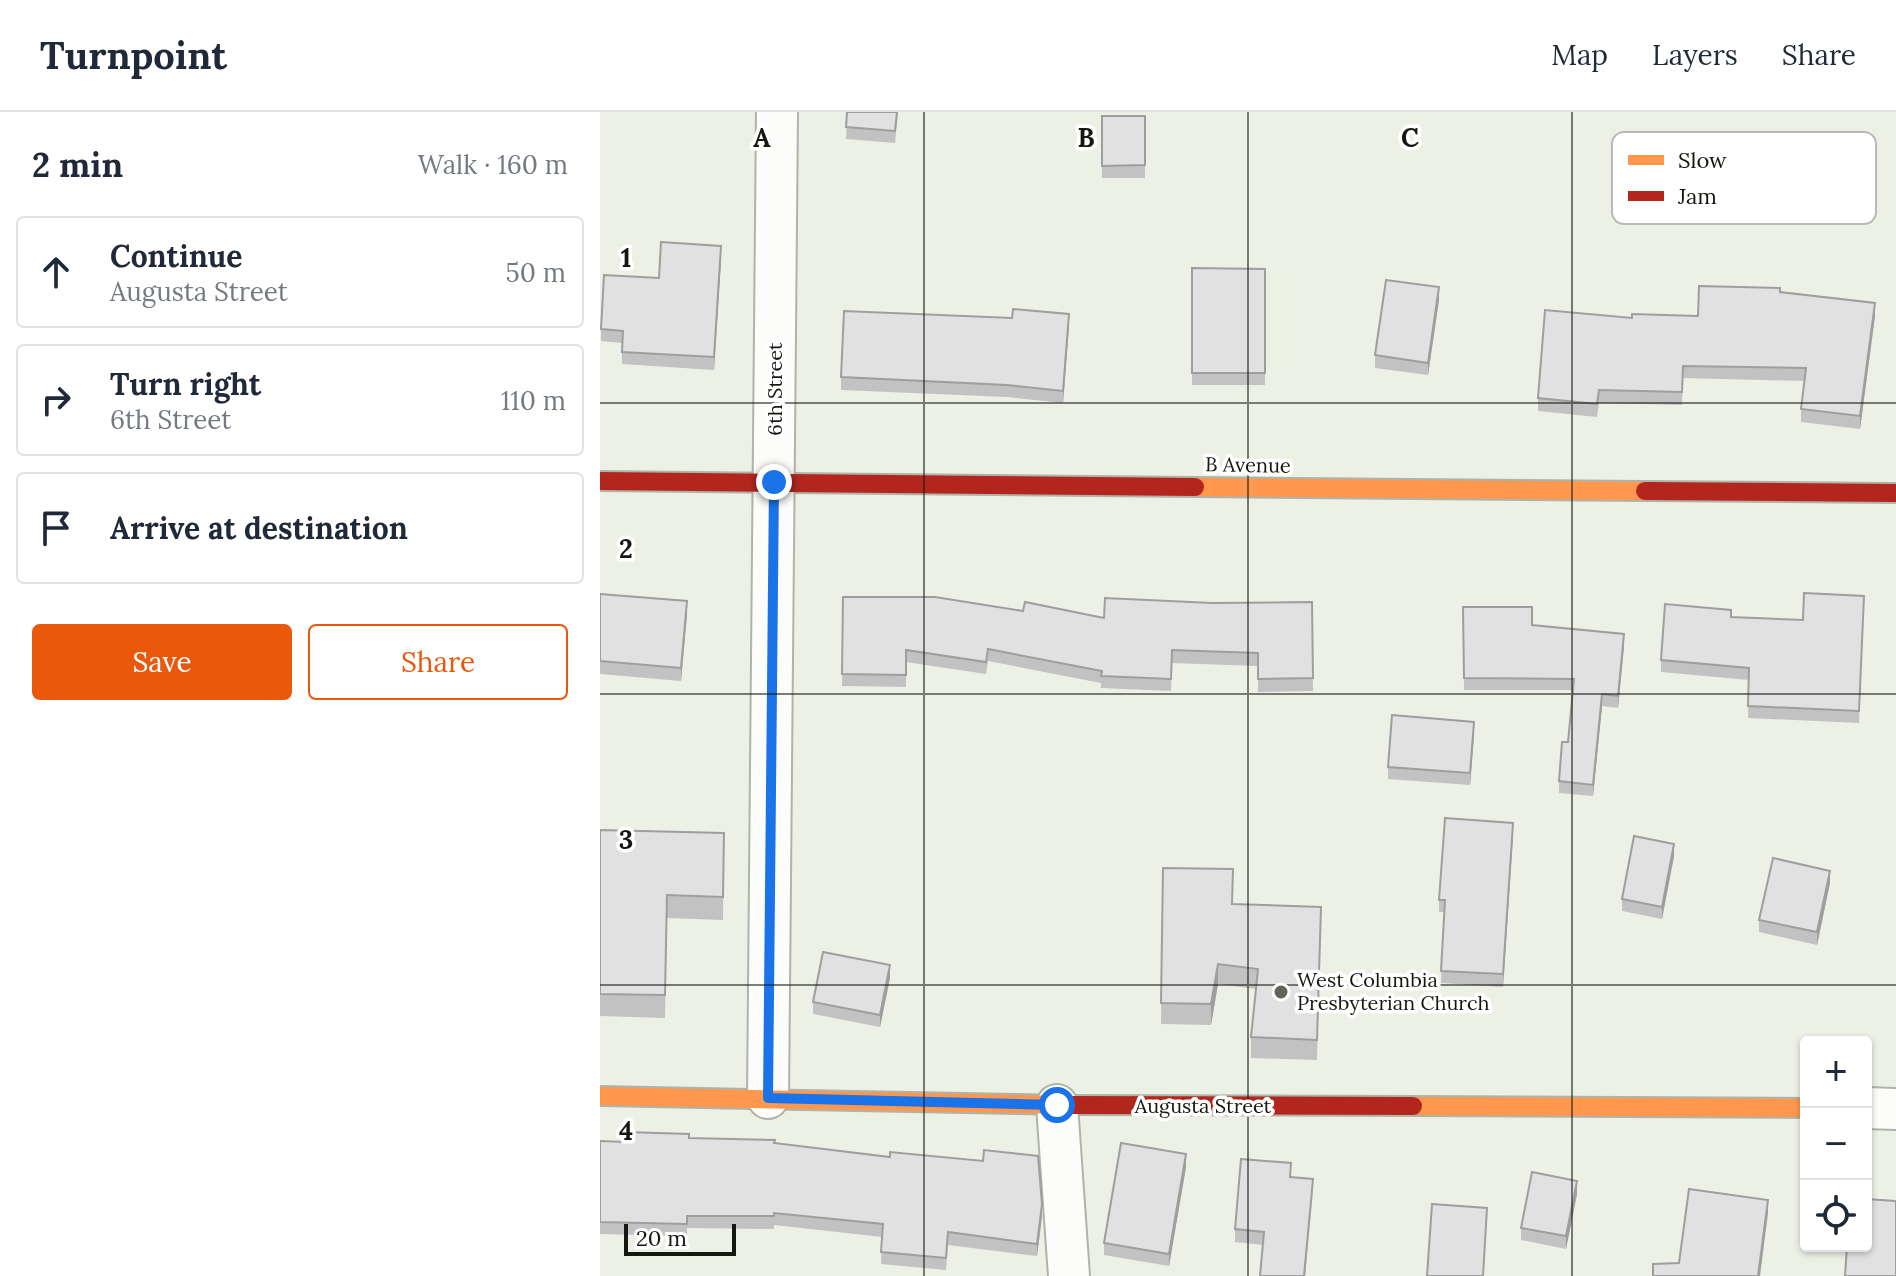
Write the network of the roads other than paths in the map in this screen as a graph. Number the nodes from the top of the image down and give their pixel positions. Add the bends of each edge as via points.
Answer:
1 (777, 112) edge
2 (600, 481) edge
3 (774, 482) junction
4 (1896, 493) edge
5 (600, 1096) edge
6 (768, 1098) junction
7 (1057, 1105) junction
8 (1800, 1108) edge
9 (1872, 1108) edge
10 (1896, 1109) edge
11 (1069, 1276) edge

1 - 3 street, 6th Street
2 - 3 street, B Avenue
3 - 4 street, B Avenue
3 - 6 street, 6th Street
5 - 6 street, Augusta Street
6 - 7 street, Augusta Street
7 - 8 street, Augusta Street
7 - 11 street
9 - 10 street

